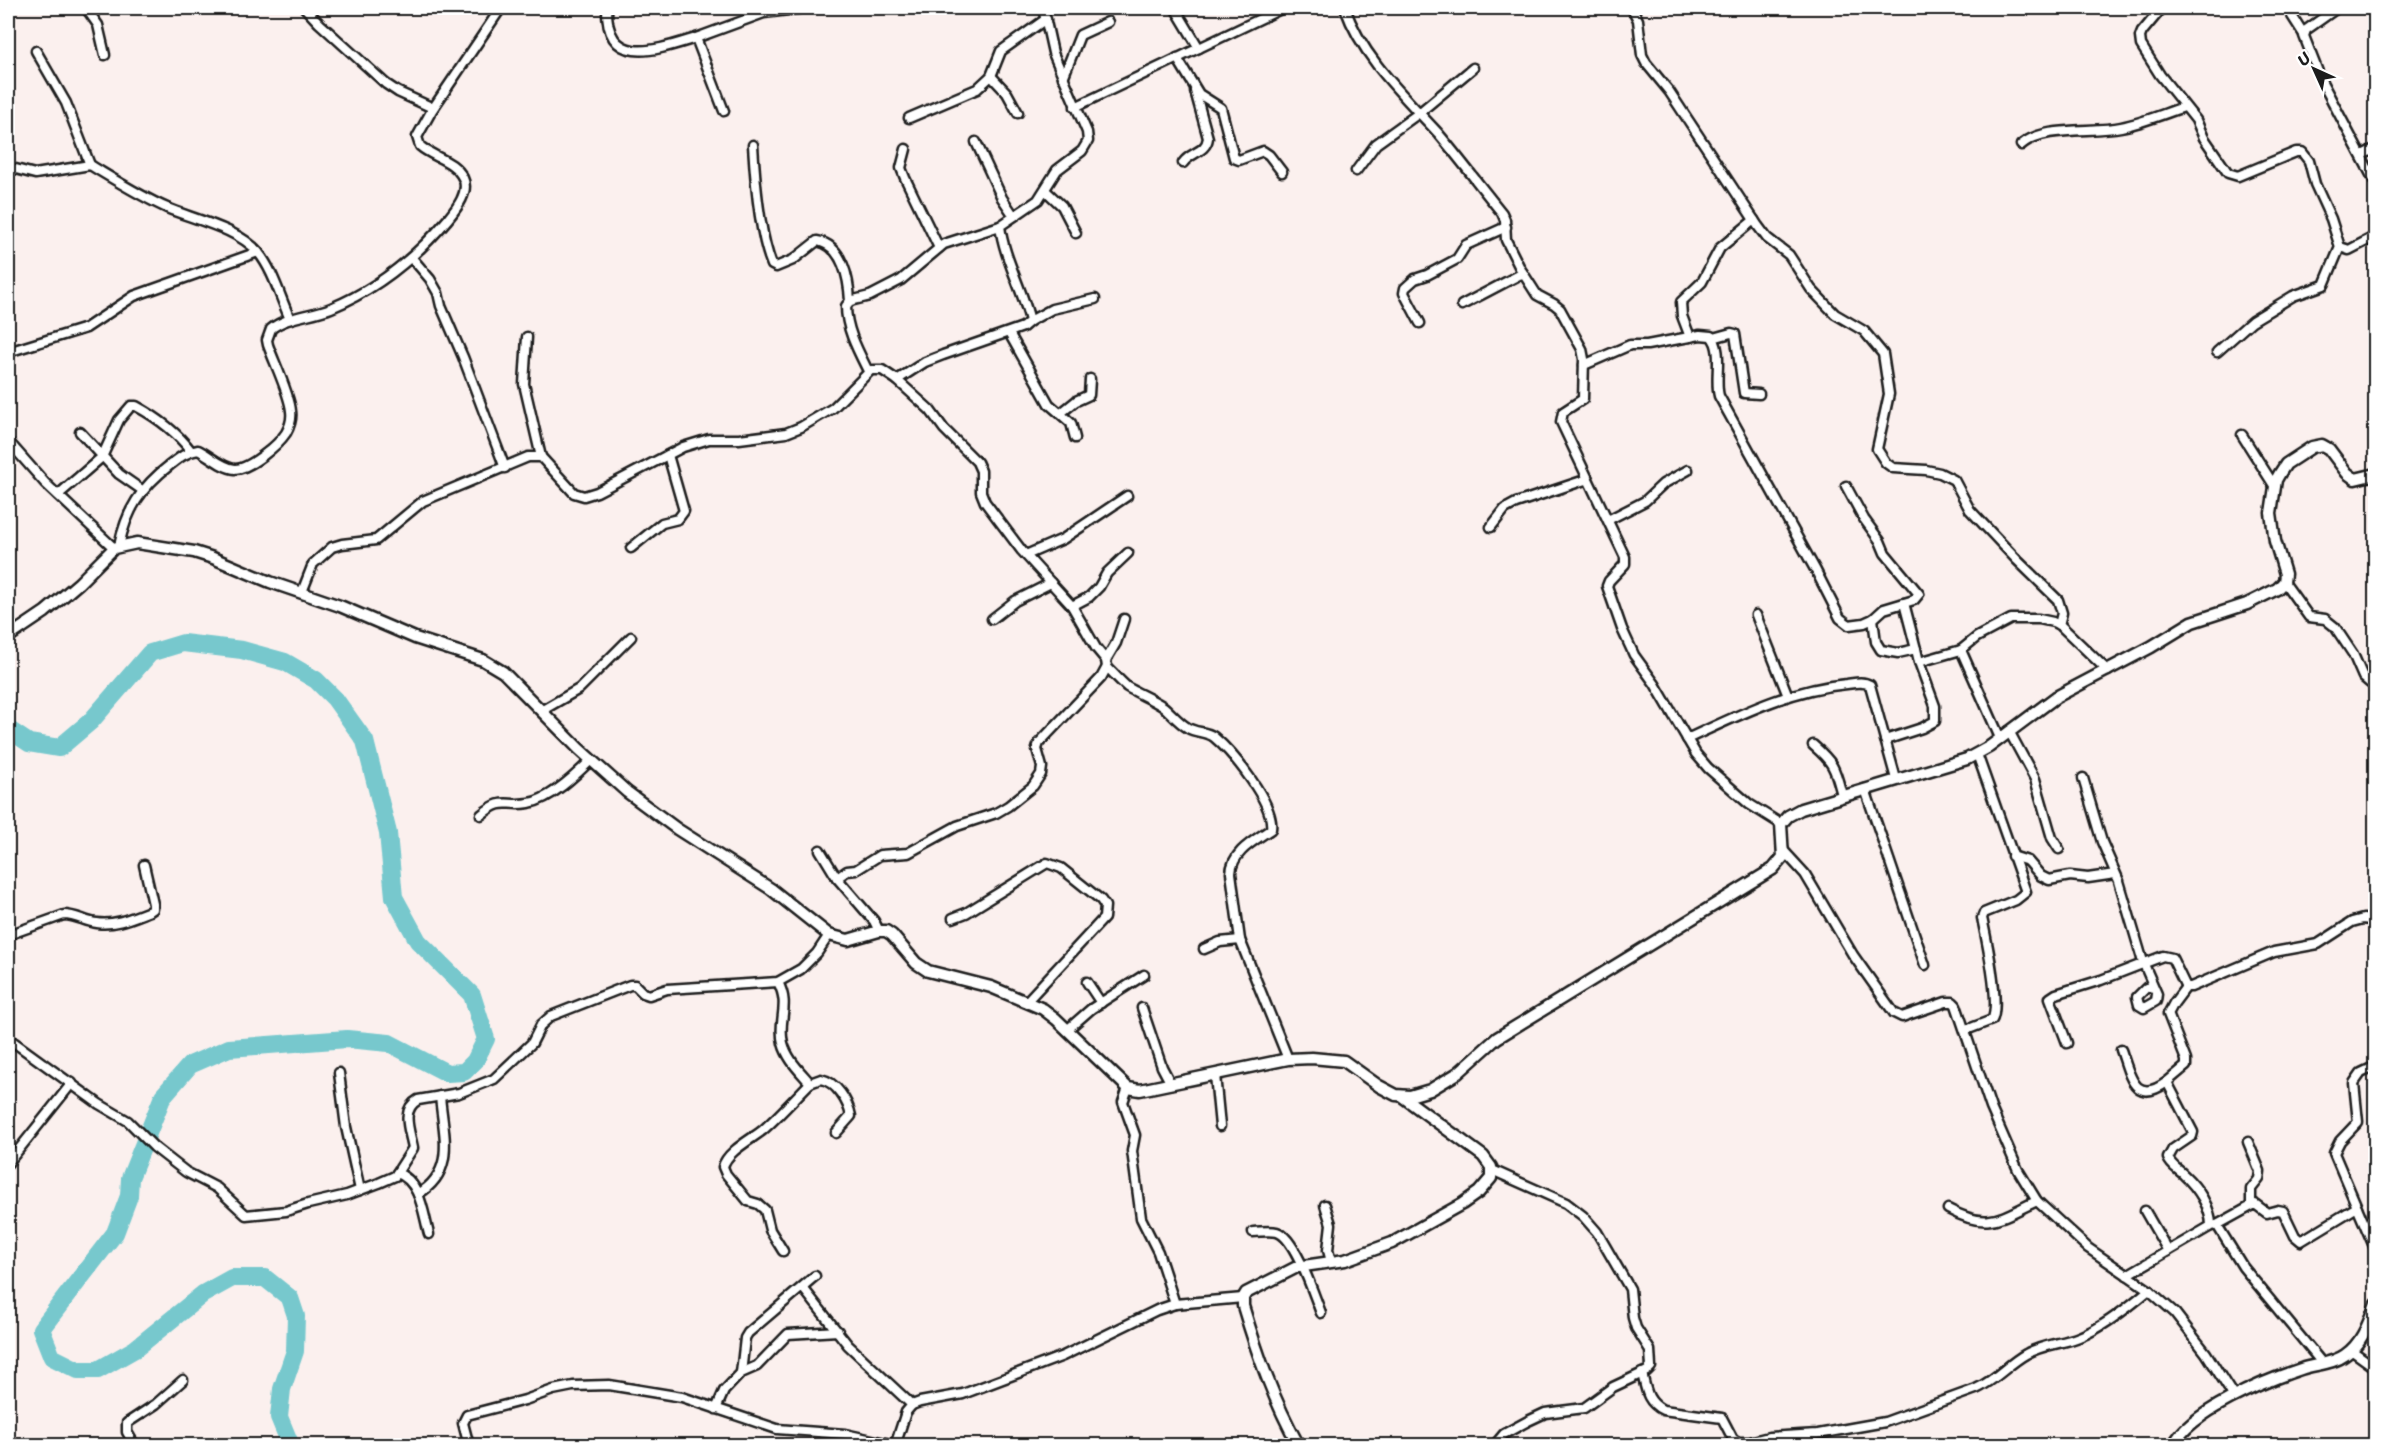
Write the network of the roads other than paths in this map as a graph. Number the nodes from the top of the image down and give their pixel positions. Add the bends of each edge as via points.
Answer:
1 (86, 8) edge
2 (305, 8) edge
3 (607, 8) edge
4 (805, 8) edge
5 (1042, 8) edge
6 (1175, 8) edge
7 (1283, 8) edge
8 (1345, 8) edge
9 (1632, 8) edge
10 (2162, 8) edge
11 (2287, 8) edge
12 (2337, 8) edge
13 (497, 9) edge
14 (1046, 19) junction
15 (1108, 22) dead end
16 (2303, 33) junction
17 (696, 38) junction
18 (1199, 48) junction
19 (36, 51) dead end
20 (105, 56) dead end
21 (1177, 58) junction
22 (1473, 68) dead end
23 (991, 76) junction
24 (1063, 78) junction
25 (1195, 89) junction
26 (1075, 107) junction
27 (2184, 107) junction
28 (433, 108) junction
29 (724, 111) dead end
30 (1018, 113) dead end
31 (1419, 113) junction
32 (909, 118) dead end
33 (976, 142) dead end
34 (753, 145) dead end
35 (2021, 145) dead end
36 (2376, 148) edge
37 (906, 149) dead end
38 (2362, 155) junction
39 (1183, 163) dead end
40 (90, 165) junction
41 (8, 167) edge
42 (1356, 171) dead end
43 (1282, 172) dead end
44 (2376, 184) edge
45 (1046, 190) junction
46 (1014, 216) junction
47 (1754, 220) junction
48 (1000, 226) junction
49 (1506, 227) junction
50 (1076, 233) dead end
51 (2376, 236) edge
52 (2340, 247) junction
53 (939, 248) junction
54 (258, 252) junction
55 (412, 258) junction
56 (1523, 273) junction
57 (1095, 299) dead end
58 (850, 301) junction
59 (1462, 305) dead end
60 (290, 319) junction
61 (1030, 321) junction
62 (1420, 322) dead end
63 (1009, 333) junction
64 (527, 337) dead end
65 (1690, 337) junction
66 (1713, 338) junction
67 (8, 352) edge
68 (2217, 352) dead end
69 (1584, 365) junction
70 (868, 371) junction
71 (1090, 379) dead end
72 (897, 380) junction
73 (1759, 394) dead end
74 (1061, 414) junction
75 (80, 432) dead end
76 (2242, 435) dead end
77 (1075, 438) dead end
78 (8, 441) edge
79 (191, 451) junction
80 (668, 455) junction
81 (102, 457) junction
82 (541, 457) junction
83 (505, 468) junction
84 (1689, 470) dead end
85 (2376, 474) edge
86 (1588, 479) junction
87 (1846, 486) dead end
88 (2275, 487) junction
89 (142, 490) junction
90 (58, 495) junction
91 (1127, 496) dead end
92 (1608, 520) junction
93 (1491, 527) dead end
94 (116, 547) junction
95 (631, 548) dead end
96 (1128, 553) dead end
97 (1026, 555) junction
98 (2284, 582) junction
99 (1051, 583) junction
100 (302, 592) junction
101 (1904, 603) junction
102 (1072, 606) junction
103 (1756, 615) dead end
104 (992, 619) dead end
105 (1124, 619) dead end
106 (1873, 619) junction
107 (2059, 625) junction
108 (8, 637) edge
109 (631, 637) dead end
110 (1916, 649) junction
111 (1962, 650) junction
112 (1919, 662) junction
113 (1107, 664) junction
114 (2108, 671) junction
115 (2376, 682) edge
116 (1788, 696) junction
117 (541, 711) junction
118 (2004, 735) junction
119 (1687, 739) junction
120 (1885, 740) junction
121 (1813, 745) dead end
122 (1977, 753) junction
123 (591, 760) junction
124 (2083, 778) dead end
125 (1896, 779) junction
126 (1864, 789) junction
127 (1842, 795) junction
128 (481, 815) dead end
129 (1781, 824) junction
130 (2059, 849) dead end
131 (820, 850) dead end
132 (1783, 850) junction
133 (2013, 856) junction
134 (144, 865) dead end
135 (2115, 874) junction
136 (837, 878) junction
137 (953, 918) dead end
138 (2376, 921) edge
139 (879, 931) junction
140 (8, 935) edge
141 (829, 935) junction
142 (1240, 940) junction
143 (1204, 949) dead end
144 (2143, 962) junction
145 (1925, 965) dead end
146 (1144, 975) dead end
147 (778, 982) junction
148 (1087, 982) dead end
149 (2153, 987) dead end
150 (2186, 987) junction
151 (1026, 1002) junction
152 (1101, 1003) junction
153 (1142, 1008) dead end
154 (1067, 1030) junction
155 (1966, 1030) junction
156 (8, 1038) edge
157 (2067, 1043) dead end
158 (2121, 1050) dead end
159 (1288, 1059) junction
160 (2376, 1066) edge
161 (339, 1073) dead end
162 (1215, 1075) junction
163 (2167, 1082) junction
164 (72, 1083) junction
165 (810, 1083) junction
166 (1171, 1084) junction
167 (1128, 1088) junction
168 (440, 1096) junction
169 (1403, 1097) junction
170 (1220, 1126) dead end
171 (836, 1133) dead end
172 (2248, 1142) dead end
173 (8, 1162) edge
174 (1492, 1170) junction
175 (398, 1173) junction
176 (360, 1190) junction
177 (418, 1194) junction
178 (2037, 1201) junction
179 (2251, 1204) junction
180 (1324, 1205) dead end
181 (2356, 1207) junction
182 (1948, 1209) dead end
183 (2145, 1211) dead end
184 (2214, 1226) junction
185 (1253, 1232) dead end
186 (429, 1234) dead end
187 (783, 1251) dead end
188 (2168, 1251) junction
189 (2376, 1251) edge
190 (1331, 1262) junction
191 (1303, 1265) junction
192 (2127, 1275) junction
193 (815, 1276) dead end
194 (803, 1288) junction
195 (2149, 1290) junction
196 (1243, 1298) junction
197 (1175, 1304) junction
198 (2376, 1304) edge
199 (1321, 1313) dead end
200 (838, 1331) junction
201 (2351, 1350) junction
202 (2322, 1363) junction
203 (2376, 1368) edge
204 (741, 1373) junction
205 (1642, 1373) junction
206 (183, 1380) dead end
207 (2234, 1397) junction
208 (912, 1405) junction
209 (716, 1409) junction
210 (8, 1437) edge
211 (467, 1445) edge
212 (895, 1445) edge
213 (15, 1446) edge
214 (135, 1446) edge
215 (1299, 1446) edge
216 (1494, 1446) edge
217 (2173, 1446) edge

1 - 20 street via 98,25
2 - 28 street via 386,84
3 - 17 street via 610,34 627,50 652,50
4 - 17 street via 764,13
5 - 14 street
6 - 18 street
7 - 18 street
8 - 31 street via 1357,36
9 - 47 street via 1646,63 1669,91
10 - 27 street via 2139,41
11 - 16 street
12 - 16 street
13 - 28 street
14 - 23 street via 1000,51
14 - 24 street via 1050,46
15 - 24 street via 1080,35
16 - 38 street via 2322,82
17 - 29 street
18 - 21 street
19 - 40 street via 66,103
21 - 25 street
21 - 26 street
22 - 31 street
23 - 30 street
23 - 32 street via 969,95
24 - 26 street
25 - 39 street via 1208,138 1199,152
25 - 43 street via 1221,108 1234,158 1265,152
26 - 45 street via 1088,132 1088,141 1082,151 1057,170
27 - 35 street via 2121,127 2052,133 2028,139
27 - 52 street via 2224,168 2234,176 2302,152
28 - 55 street via 418,141 428,152 458,170 465,191 451,215
31 - 42 street via 1376,144
31 - 49 street via 1502,213
33 - 46 street
34 - 58 street via 765,243 772,265 793,260 821,242 843,264
36 - 38 street
37 - 53 street via 901,168 904,178
38 - 44 street
40 - 41 street via 35,174
40 - 54 street via 165,207 240,237
45 - 46 street
45 - 50 street via 1062,206
46 - 48 street
47 - 65 street via 1720,248 1702,282 1681,302
47 - 107 street via 1767,238 1789,255 1811,289 1835,314 1864,331 1883,354 1889,394 1877,449 1886,463 1903,471 1926,470 1954,480 1971,510 2058,600 2062,613
48 - 53 street via 952,240
48 - 61 street
49 - 56 street via 1506,240
49 - 62 street via 1466,244 1457,259 1405,288
51 - 52 street via 2349,250
52 - 68 street via 2324,285 2293,297 2252,321
53 - 58 street via 901,280
54 - 60 street
54 - 67 street via 135,296 86,328
55 - 60 street via 333,307
55 - 83 street via 438,293
56 - 59 street
56 - 69 street via 1537,296 1560,309 1580,343
57 - 61 street via 1052,309
58 - 70 street via 846,306 848,324
60 - 79 street via 271,329 267,340 291,408 286,433 265,454 237,469 198,450
61 - 63 street
63 - 72 street via 925,362
63 - 74 street via 1049,404
64 - 82 street via 524,384
65 - 66 street
65 - 69 street via 1630,345
66 - 73 street via 1735,334 1744,393
66 - 106 street via 1719,396 1840,618 1850,625
69 - 86 street via 1583,399 1563,412 1561,422
70 - 72 street via 882,370
70 - 80 street via 833,408 786,433 709,439
71 - 74 street via 1089,395
72 - 97 street via 977,462 985,502
74 - 77 street via 1071,423
75 - 81 street
76 - 88 street
78 - 90 street
79 - 81 street via 162,421 131,406 119,420
79 - 89 street
80 - 82 street via 584,496 574,494
80 - 95 street via 684,511 678,519 662,523
81 - 89 street
81 - 90 street
82 - 83 street
83 - 100 street via 423,501 376,540 332,547 313,564
84 - 92 street
85 - 88 street via 2355,479 2322,445 2286,464
86 - 92 street
86 - 93 street via 1516,503 1505,509
87 - 101 street via 1885,553 1918,592 1914,600
88 - 98 street via 2271,513 2285,570
89 - 94 street
90 - 94 street
91 - 97 street via 1063,539
92 - 119 street via 1625,561 1607,586 1622,629
94 - 100 street via 136,543 194,552
94 - 108 street via 45,612
96 - 102 street via 1107,573 1100,587
97 - 99 street
98 - 114 street via 2256,600 2192,622
98 - 115 street via 2309,617 2325,619 2335,627 2363,677 2370,683
99 - 102 street
99 - 104 street via 1015,601
100 - 117 street via 415,638 483,660 503,672
101 - 106 street via 1884,609
101 - 110 street
102 - 113 street
103 - 116 street
105 - 113 street
106 - 110 street via 1881,650 1898,653
107 - 111 street via 2039,619 2011,619
107 - 114 street
109 - 117 street via 579,689
110 - 112 street
111 - 112 street
111 - 118 street
112 - 120 street via 1935,706 1935,721
113 - 136 street via 1101,678 1040,743 1037,749 1041,774 1019,798 996,813 957,826 908,854 880,855
113 - 142 street via 1128,687 1163,706 1183,725 1215,738 1263,798 1270,829 1247,846 1231,867
114 - 118 street via 2056,697
116 - 119 street
116 - 120 street via 1833,685 1867,683
117 - 123 street
118 - 122 street
118 - 130 street via 2035,779 2052,838
119 - 129 street via 1708,768 1749,804
120 - 125 street
121 - 127 street via 1834,766
122 - 125 street
122 - 133 street
123 - 128 street via 566,784 537,800 499,803
123 - 141 street via 669,823 753,876
124 - 135 street
125 - 126 street
126 - 127 street
126 - 145 street
127 - 129 street via 1793,812
129 - 132 street
131 - 136 street
132 - 155 street via 1805,874 1853,955 1894,1013 1902,1017 1951,1001
132 - 169 street via 1773,869 1497,1038 1447,1082
133 - 135 street via 2028,861 2049,880
133 - 155 street via 2026,892 1984,913 1982,918 1992,969 1995,1017
134 - 140 street via 153,904 150,911 116,923 98,924 64,915
135 - 144 street
136 - 139 street
137 - 151 street via 1047,863 1061,868 1105,906 1104,918
138 - 150 street via 2352,922 2318,944 2274,952
139 - 141 street via 848,940
139 - 151 street via 892,935 928,971 991,987
141 - 147 street via 801,969
142 - 143 street
142 - 159 street
144 - 149 street
144 - 150 street via 2163,956 2172,958
144 - 157 street via 2050,998
146 - 152 street
147 - 165 street via 785,999 783,1043
147 - 168 street via 645,994 630,985 550,1016 532,1043 494,1078 459,1093
148 - 152 street
150 - 163 street via 2169,1014 2186,1066
151 - 154 street via 1050,1014
152 - 154 street
153 - 166 street
154 - 167 street
155 - 178 street via 1992,1108 2018,1170
156 - 164 street
158 - 163 street via 2133,1086 2150,1091
159 - 162 street
159 - 169 street via 1344,1061 1379,1086
160 - 181 street via 2356,1078 2358,1122 2334,1153
161 - 176 street
162 - 166 street
162 - 170 street
163 - 184 street via 2193,1132 2189,1140 2170,1152 2168,1161 2204,1200
164 - 173 street
164 - 176 street via 128,1121 186,1172 217,1188 246,1215 286,1211
165 - 171 street via 821,1079 831,1083 847,1104 849,1120
165 - 187 street via 765,1129 726,1159 723,1167 748,1201 765,1210 770,1230
166 - 167 street via 1140,1090
167 - 197 street via 1123,1102 1135,1135 1132,1151 1141,1218 1158,1252
168 - 175 street via 418,1100 409,1108 413,1148
168 - 177 street via 444,1162 434,1183
169 - 174 street via 1483,1156
172 - 179 street via 2260,1176 2251,1189
174 - 190 street via 1490,1181 1479,1192 1414,1231 1374,1251
174 - 205 street via 1566,1203 1597,1232 1630,1289 1636,1328 1650,1350 1651,1367
175 - 176 street
175 - 177 street via 406,1176
177 - 186 street
178 - 182 street via 1997,1220 1976,1220
178 - 192 street via 2088,1248
179 - 181 street via 2267,1213 2283,1211 2301,1240
179 - 184 street
180 - 190 street via 1331,1224
181 - 189 street
183 - 188 street
184 - 188 street
184 - 202 street
185 - 191 street via 1278,1232
188 - 192 street
190 - 191 street
191 - 196 street via 1250,1290
191 - 199 street
192 - 195 street
193 - 194 street
194 - 200 street
194 - 204 street via 748,1333
195 - 205 street via 2084,1335 2026,1353 1991,1382 1976,1389 1885,1422 1851,1429 1739,1442 1733,1439 1722,1418 1656,1407 1648,1398
195 - 207 street via 2192,1333
196 - 197 street
196 - 215 street via 1258,1359
197 - 208 street via 1063,1356 963,1394
198 - 201 street via 2366,1329
200 - 204 street via 788,1334 757,1366
200 - 208 street
201 - 202 street
201 - 203 street
202 - 207 street
204 - 209 street via 724,1391
205 - 216 street via 1584,1408 1545,1413 1528,1421 1504,1434
206 - 214 street via 127,1423
207 - 217 street via 2206,1412
208 - 212 street
209 - 211 street via 682,1397 609,1385 573,1386 467,1415 463,1424
209 - 212 street via 777,1429 845,1434
210 - 213 street

